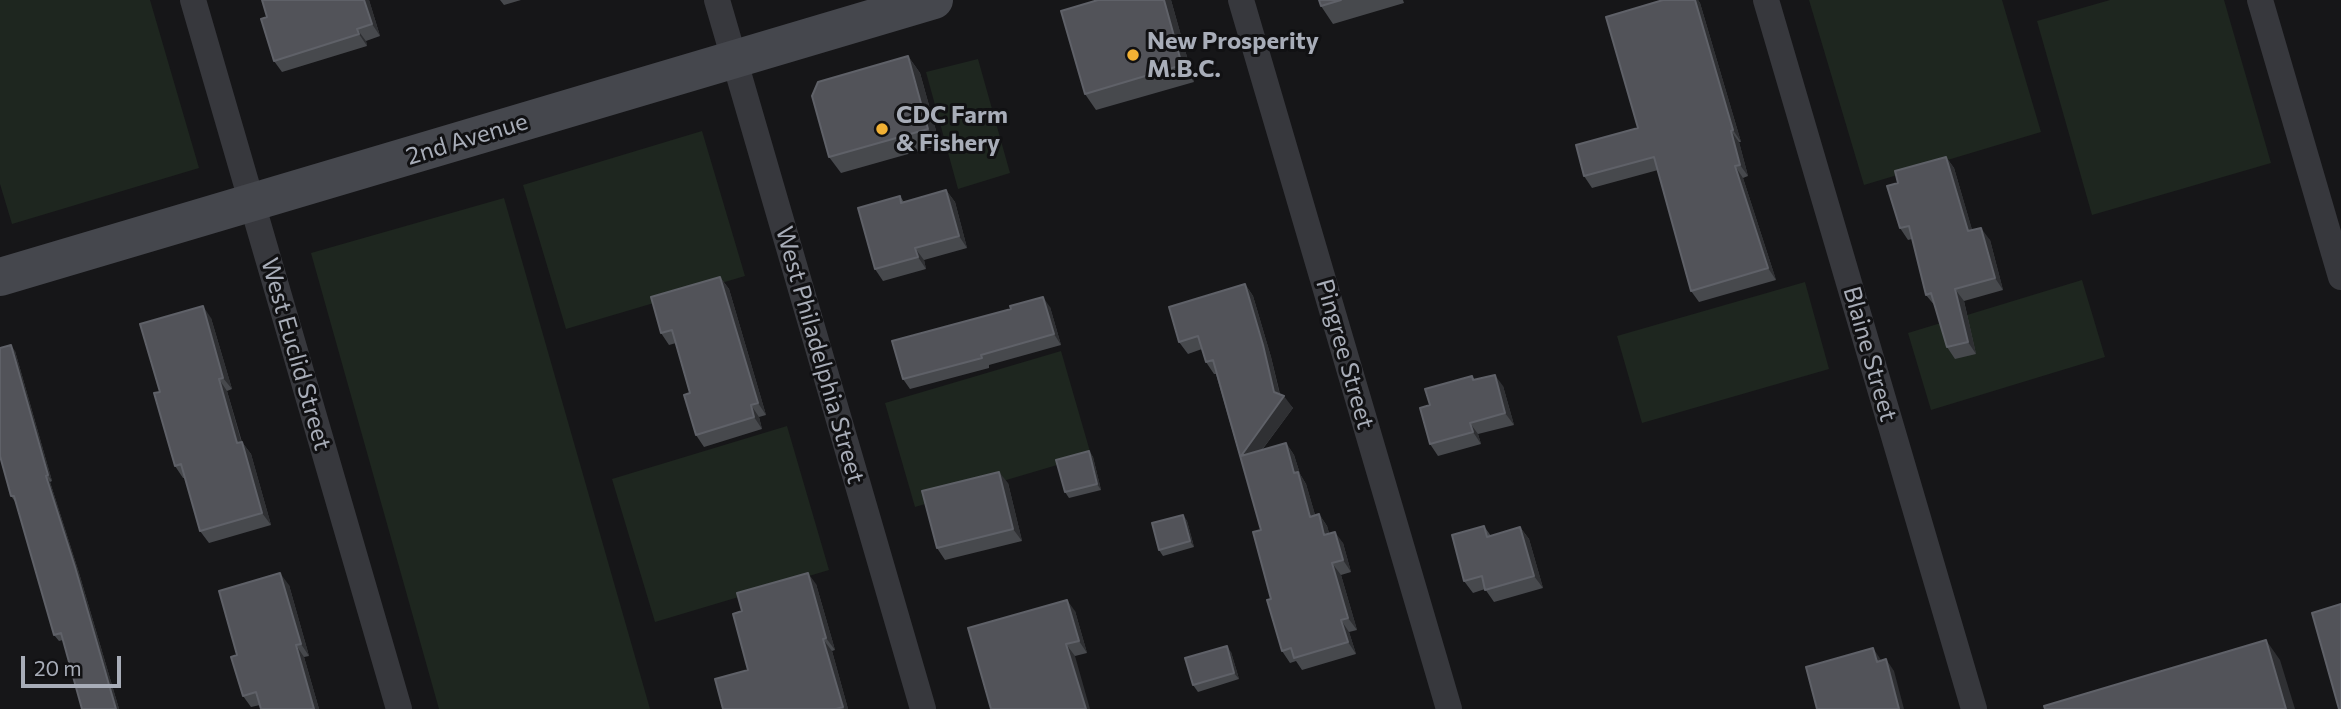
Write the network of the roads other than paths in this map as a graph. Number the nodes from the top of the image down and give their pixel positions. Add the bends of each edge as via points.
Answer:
1 (193, 0) edge
2 (717, 0) edge
3 (934, 0) edge
4 (1241, 0) edge
5 (1766, 0) edge
6 (2260, 0) edge
7 (734, 60) junction
8 (252, 202) junction
9 (0, 277) edge
10 (2341, 277) edge
11 (399, 709) edge
12 (923, 709) edge
13 (1449, 709) edge
14 (1974, 709) edge

1 - 8 street, West Euclid Street
2 - 7 street, West Philadelphia Street
3 - 7 street, 2nd Avenue
4 - 13 street, Pingree Street
5 - 14 street, Blaine Street
6 - 10 street
7 - 8 street, 2nd Avenue
7 - 12 street, West Philadelphia Street
8 - 9 street, 2nd Avenue
8 - 11 street, West Euclid Street

